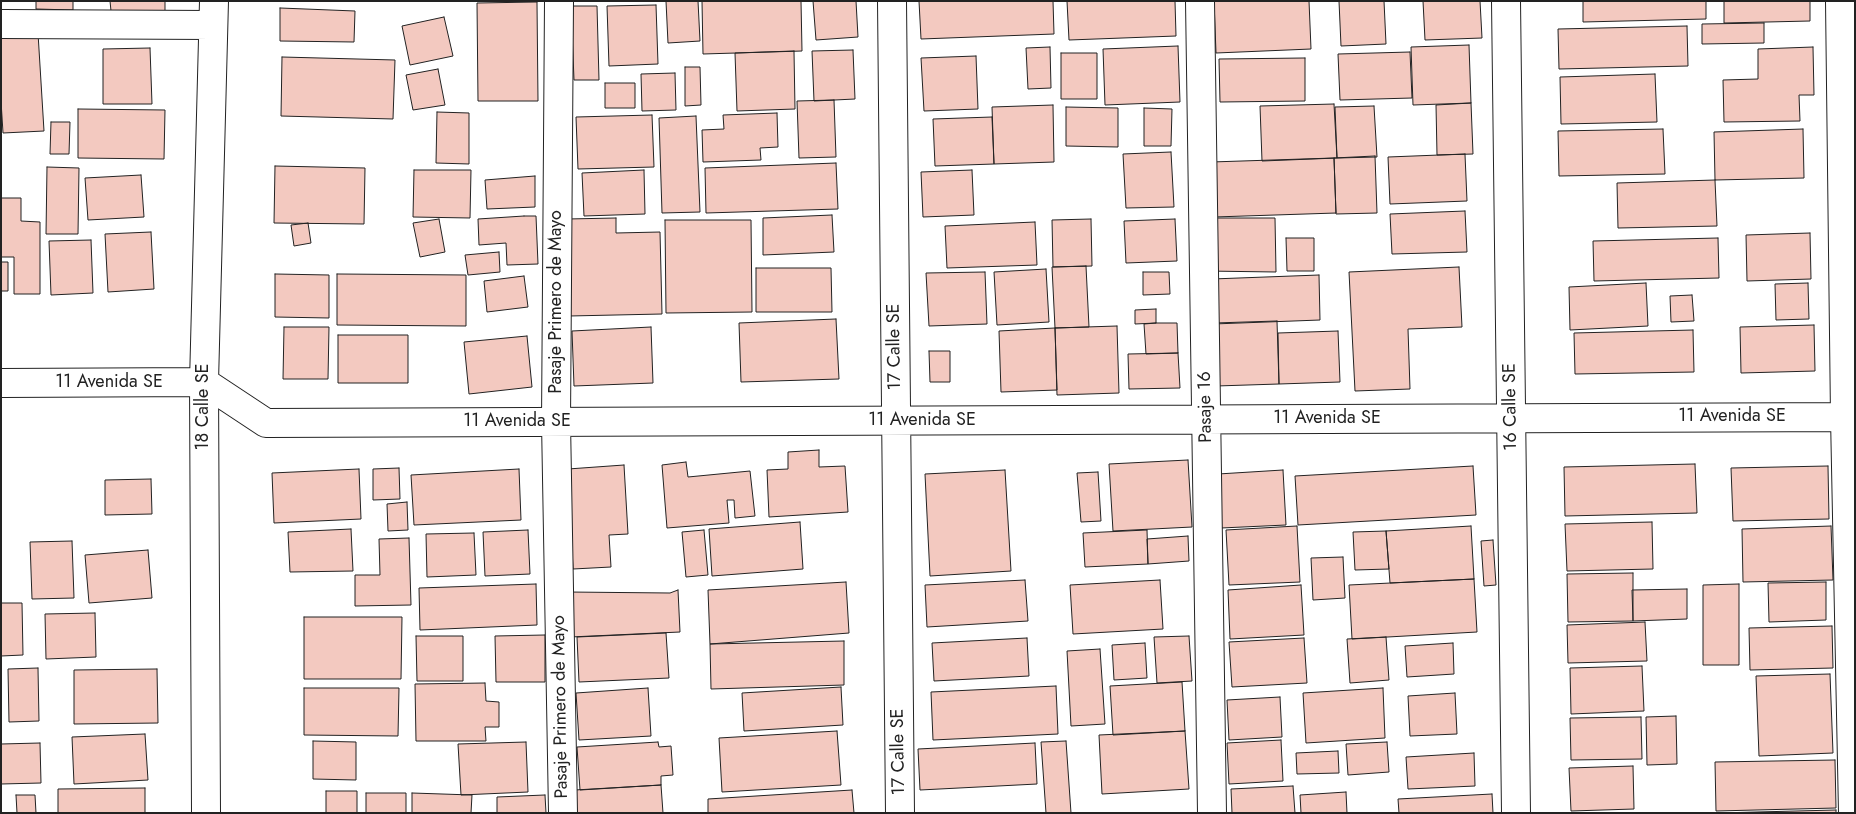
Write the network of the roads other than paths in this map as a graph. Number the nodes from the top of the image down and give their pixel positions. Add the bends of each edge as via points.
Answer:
1 (559, 1) edge
2 (892, 1) edge
3 (1200, 1) edge
4 (1506, 1) edge
5 (1840, 1) edge
6 (214, 13) edge
7 (1, 24) edge
8 (204, 382) junction
9 (1, 383) edge
10 (1850, 417) edge
11 (1511, 418) junction
12 (1206, 419) junction
13 (896, 421) junction
14 (556, 422) junction
15 (206, 813) edge
16 (563, 813) edge
17 (900, 813) edge
18 (1212, 813) edge
19 (1516, 813) edge
20 (1853, 813) edge

1 - 14 street, Pasaje Primero de Mayo
2 - 13 street, 17 Calle SE
3 - 12 street, Pasaje 16
4 - 11 street, 16 Calle SE
5 - 10 street
6 - 7 street
6 - 8 street, 18 Calle SE
8 - 9 street, 11 Avenida SE
8 - 14 street, 11 Avenida SE via 266,423
8 - 15 street, 18 Calle SE
10 - 11 street, 11 Avenida SE
10 - 20 street
11 - 12 street, 11 Avenida SE
11 - 19 street, 16 Calle SE
12 - 13 street, 11 Avenida SE
12 - 18 street, Pasaje 16
13 - 14 street, 11 Avenida SE
13 - 17 street, 17 Calle SE
14 - 16 street, Pasaje Primero de Mayo

